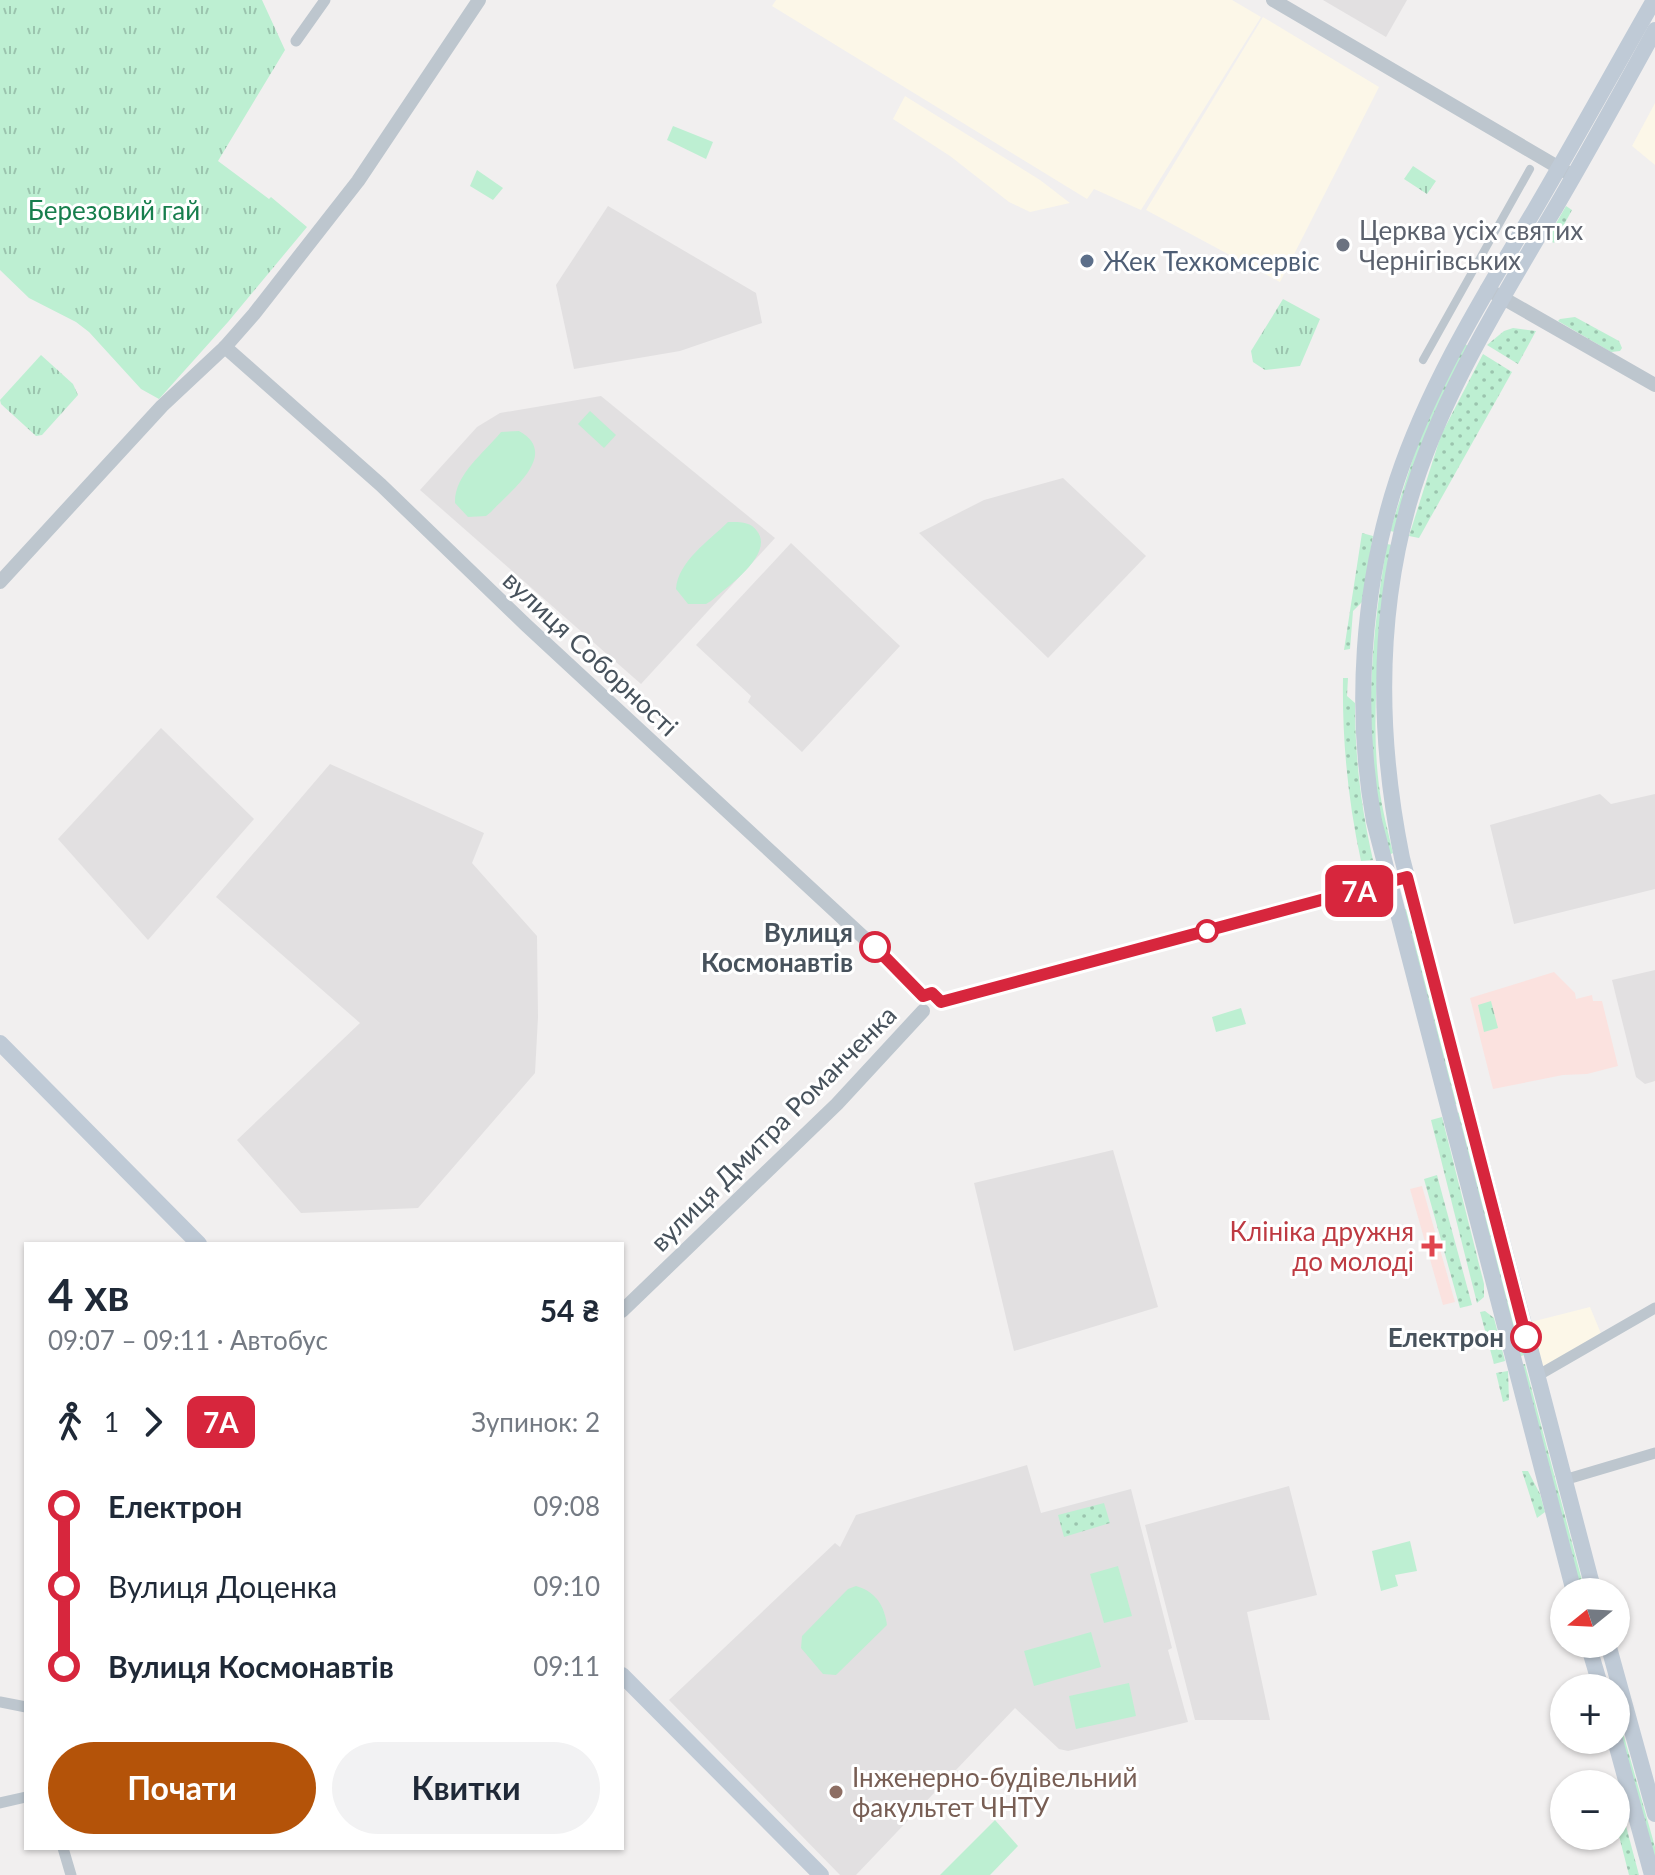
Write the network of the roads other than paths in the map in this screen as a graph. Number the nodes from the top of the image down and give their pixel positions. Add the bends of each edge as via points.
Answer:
1 (325, 0) edge
2 (479, 0) edge
3 (1273, 0) edge
4 (1654, 0) edge
5 (1655, 30) edge
6 (296, 41) dead end
7 (1530, 169) dead end
8 (1566, 172) junction
9 (1487, 289) junction
10 (1503, 298) junction
11 (225, 347) junction
12 (1423, 360) dead end
13 (1655, 385) edge
14 (0, 582) edge
15 (1407, 877) junction
16 (1388, 883) junction
17 (923, 1004) junction
18 (0, 1043) edge
19 (197, 1242) edge
20 (1655, 1308) edge
21 (624, 1309) edge
22 (1537, 1376) junction
23 (1655, 1453) edge
24 (1564, 1480) junction
25 (1570, 1578) edge
26 (1590, 1578) edge
27 (1612, 1658) edge
28 (624, 1677) edge
29 (0, 1702) edge
30 (24, 1707) edge
31 (1619, 1754) edge
32 (24, 1797) edge
33 (0, 1803) edge
34 (1655, 1814) edge
35 (64, 1850) edge
36 (71, 1875) edge
37 (821, 1875) edge
38 (1652, 1875) edge

1 - 6 street
2 - 11 street via 358,181
3 - 8 street
4 - 8 main road
5 - 8 main road
7 - 12 street
8 - 9 main road
8 - 10 main road
9 - 10 street
9 - 16 main road via 1412,440 1389,507 1374,581 1365,746
10 - 13 street
10 - 15 main road via 1427,452 1393,578 1384,663 1384,738
11 - 14 street via 162,406
11 - 17 street, вулиця Соборності via 381,485 875,948
15 - 16 street
15 - 22 main road
16 - 17 street via 941,1002 935,1013 929,1014
16 - 25 main road
17 - 21 street, вулиця Дмитра Романченка via 837,1104
18 - 19 main road
20 - 22 street
22 - 24 main road
23 - 24 street
24 - 26 main road
27 - 34 main road
28 - 37 main road
29 - 30 street
31 - 38 main road
32 - 33 street
35 - 36 street

